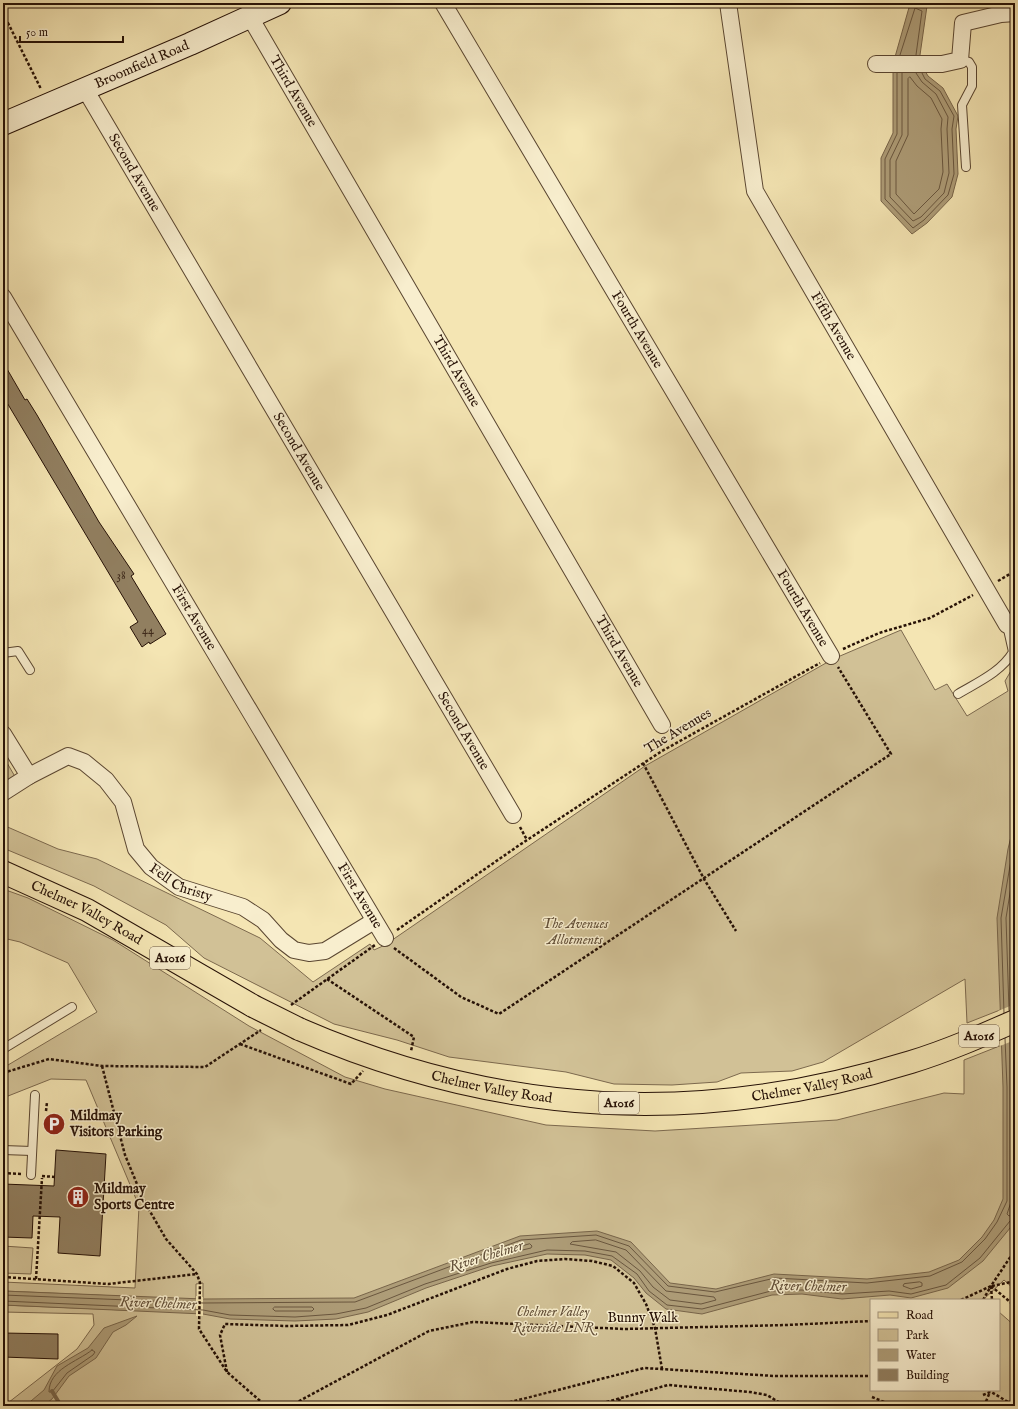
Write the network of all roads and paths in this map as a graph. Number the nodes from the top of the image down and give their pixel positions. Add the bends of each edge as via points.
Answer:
1 (280, 3) edge
2 (443, 3) edge
3 (728, 3) edge
4 (1015, 13) edge
5 (250, 17) junction
6 (3, 25) edge
7 (960, 60) junction
8 (876, 64) dead end
9 (85, 89) junction
10 (46, 105) junction
11 (3, 124) edge
12 (966, 167) dead end
13 (3, 297) edge
14 (1015, 571) edge
15 (985, 587) junction
16 (1007, 625) joint
17 (3, 653) edge
18 (831, 656) junction
19 (30, 670) dead end
20 (958, 694) dead end
21 (662, 725) dead end
22 (3, 734) edge
23 (643, 763) junction
24 (29, 776) junction
25 (4, 792) dead end
26 (513, 815) dead end
27 (3, 872) edge
28 (704, 879) junction
29 (374, 921) junction
30 (736, 931) dead end
31 (378, 943) junction
32 (327, 979) junction
33 (72, 1007) dead end
34 (287, 1008) dead end
35 (1015, 1022) edge
36 (264, 1027) dead end
37 (240, 1044) junction
38 (3, 1049) edge
39 (375, 1059) junction
40 (102, 1066) junction
41 (408, 1070) junction
42 (3, 1073) edge
43 (35, 1095) dead end
44 (47, 1102) dead end
45 (46, 1116) dead end
46 (3, 1150) edge
47 (32, 1151) junction
48 (42, 1168) dead end
49 (31, 1175) dead end
50 (1015, 1250) edge
51 (197, 1274) junction
52 (3, 1277) edge
53 (36, 1279) junction
54 (1015, 1284) edge
55 (992, 1286) junction
56 (962, 1299) edge
57 (984, 1299) edge
58 (992, 1299) edge
59 (1015, 1306) edge
60 (870, 1321) edge
61 (655, 1328) junction
62 (662, 1369) junction
63 (227, 1372) junction
64 (870, 1376) edge
65 (989, 1391) edge
66 (983, 1395) dead end
67 (872, 1397) dead end
68 (617, 1399) junction
69 (1008, 1402) dead end
70 (266, 1406) edge
71 (290, 1406) edge
72 (495, 1406) edge
73 (592, 1406) edge
74 (627, 1406) edge
75 (785, 1406) edge
76 (894, 1406) edge
77 (984, 1406) edge

1 - 5 main road, Broomfield Road
2 - 18 street, Fourth Avenue
3 - 15 street, Fifth Avenue via 755,191
4 - 7 street via 963,23
5 - 9 main road, Broomfield Road
5 - 21 street, Third Avenue
6 - 10 path via 8,23 39,84
7 - 8 street via 942,64
7 - 12 lane via 969,62 973,76 972,86 962,105
9 - 10 main road, Broomfield Road
9 - 26 street, Second Avenue
10 - 11 main road, Broomfield Road
13 - 29 street, First Avenue
14 - 15 path, The Avenues
15 - 16 street, Fifth Avenue
15 - 18 path, The Avenues via 930,618 858,641
16 - 20 lane via 1013,652 1008,660 999,669
17 - 19 lane via 18,651
18 - 23 path, The Avenues
18 - 28 path via 891,754
22 - 24 street
23 - 28 path
23 - 31 path, The Avenues
24 - 25 street, Fell Christy
24 - 29 street, Fell Christy via 68,756 84,762 106,780 122,802 136,849 150,867 179,887 243,907 263,920 294,950 309,953 325,951
27 - 39 main road, Chelmer Valley Road / A1016, bridge via 87,910 253,1006 299,1029
28 - 30 path
28 - 31 path via 499,1014 461,997 388,944
29 - 31 street, First Avenue
31 - 32 path, The Avenues
32 - 34 path, The Avenues
32 - 41 path via 414,1037
33 - 38 lane
35 - 41 main road, Chelmer Valley Road / A1016 via 943,1051 862,1076 783,1094 713,1102 653,1105 518,1095
36 - 37 path
37 - 39 path via 351,1084
37 - 40 path via 205,1067
39 - 41 main road, Chelmer Valley Road / A1016
40 - 42 path via 49,1059
40 - 51 path via 125,1155 144,1201 166,1239
43 - 47 lane
44 - 45 path
46 - 47 lane
47 - 49 lane
48 - 53 path
50 - 55 path
51 - 53 path via 108,1284
51 - 63 path via 200,1284 199,1329
52 - 53 path
54 - 55 path via 1011,1282
55 - 56 path
55 - 57 path
55 - 58 path
55 - 59 path
60 - 61 path, Bunny Walk via 786,1326
61 - 62 path
61 - 63 path via 634,1283 613,1266 565,1259 537,1261 507,1269 387,1315 348,1325 225,1324 220,1335
61 - 71 path, Bunny Walk via 624,1329 473,1322 429,1331
62 - 64 path via 775,1376
62 - 72 path via 644,1368
63 - 70 path
65 - 66 path
65 - 69 path
65 - 77 path
67 - 76 path
68 - 73 path
68 - 74 path
68 - 75 path via 668,1385 767,1395

